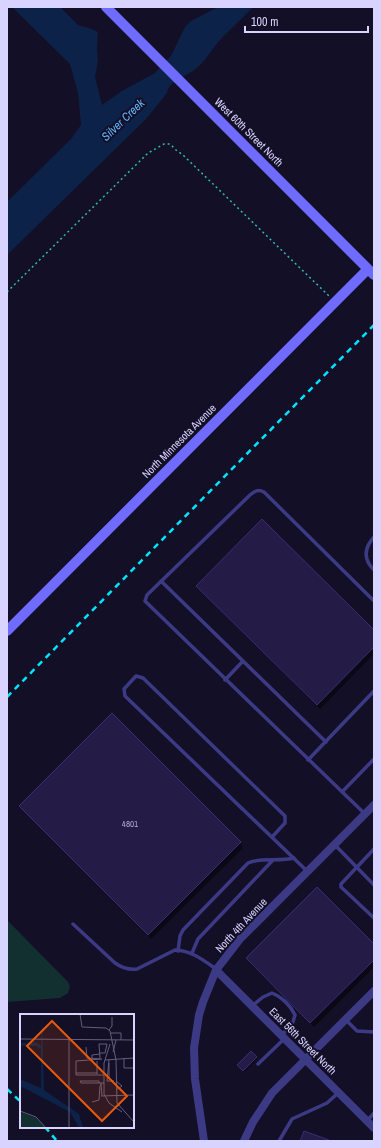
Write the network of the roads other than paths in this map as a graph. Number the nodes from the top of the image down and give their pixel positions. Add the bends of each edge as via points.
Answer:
1 (106, 7) edge
2 (371, 272) edge
3 (374, 537) edge
4 (374, 570) edge
5 (161, 581) junction
6 (374, 601) edge
7 (7, 631) edge
8 (243, 661) junction
9 (225, 680) junction
10 (374, 691) edge
11 (326, 742) junction
12 (308, 760) junction
13 (374, 760) edge
14 (342, 792) junction
15 (374, 806) edge
16 (365, 814) junction
17 (272, 837) junction
18 (335, 845) junction
19 (374, 849) edge
20 (294, 858) junction
21 (273, 860) junction
22 (357, 867) junction
23 (308, 872) junction
24 (373, 882) edge
25 (374, 918) edge
26 (73, 924) dead end
27 (178, 950) junction
28 (192, 953) junction
29 (216, 970) junction
30 (374, 991) edge
31 (252, 1006) junction
32 (345, 1020) junction
33 (374, 1032) edge
34 (283, 1037) junction
35 (305, 1059) junction
36 (258, 1064) dead end
37 (339, 1092) junction
38 (374, 1113) edge
39 (367, 1120) junction
40 (374, 1128) edge
41 (204, 1141) edge
42 (244, 1141) edge
43 (279, 1141) edge

1 - 2 main road, West 60th Street North
2 - 7 main road, North Minnesota Avenue via 335,302
3 - 4 lane via 368,543 365,553 368,564
5 - 6 lane via 250,494 260,490
5 - 8 lane
5 - 9 lane via 147,595 145,601
8 - 9 lane
8 - 11 lane
9 - 12 lane
10 - 11 lane
11 - 12 lane
12 - 14 lane
13 - 14 lane
14 - 16 lane
15 - 16 street, North 4th Avenue
16 - 18 street, North 4th Avenue
17 - 17 lane via 126,696 124,689 136,676 143,678 285,816 285,823
17 - 20 lane
18 - 22 lane
18 - 23 street, North 4th Avenue
19 - 22 lane
20 - 21 lane
20 - 23 lane
21 - 27 lane via 247,864 183,930
21 - 28 lane via 198,939
22 - 24 lane
22 - 25 lane via 341,884
23 - 29 street, North 4th Avenue via 240,939
26 - 27 lane via 115,963 132,970
27 - 28 lane
28 - 29 lane
29 - 31 street, East 56th Street North
29 - 41 street, North 4th Avenue via 201,1008 194,1048 194,1079
30 - 32 street
31 - 34 street, East 56th Street North
31 - 34 lane via 272,993 278,995 295,1014
32 - 33 lane via 357,1031
32 - 35 street
34 - 35 street, East 56th Street North
34 - 36 lane
35 - 37 street, East 56th Street North
35 - 42 street via 262,1107
37 - 39 street, East 56th Street North
37 - 43 lane via 327,1102 292,1120
38 - 39 lane
39 - 40 street, East 56th Street North

